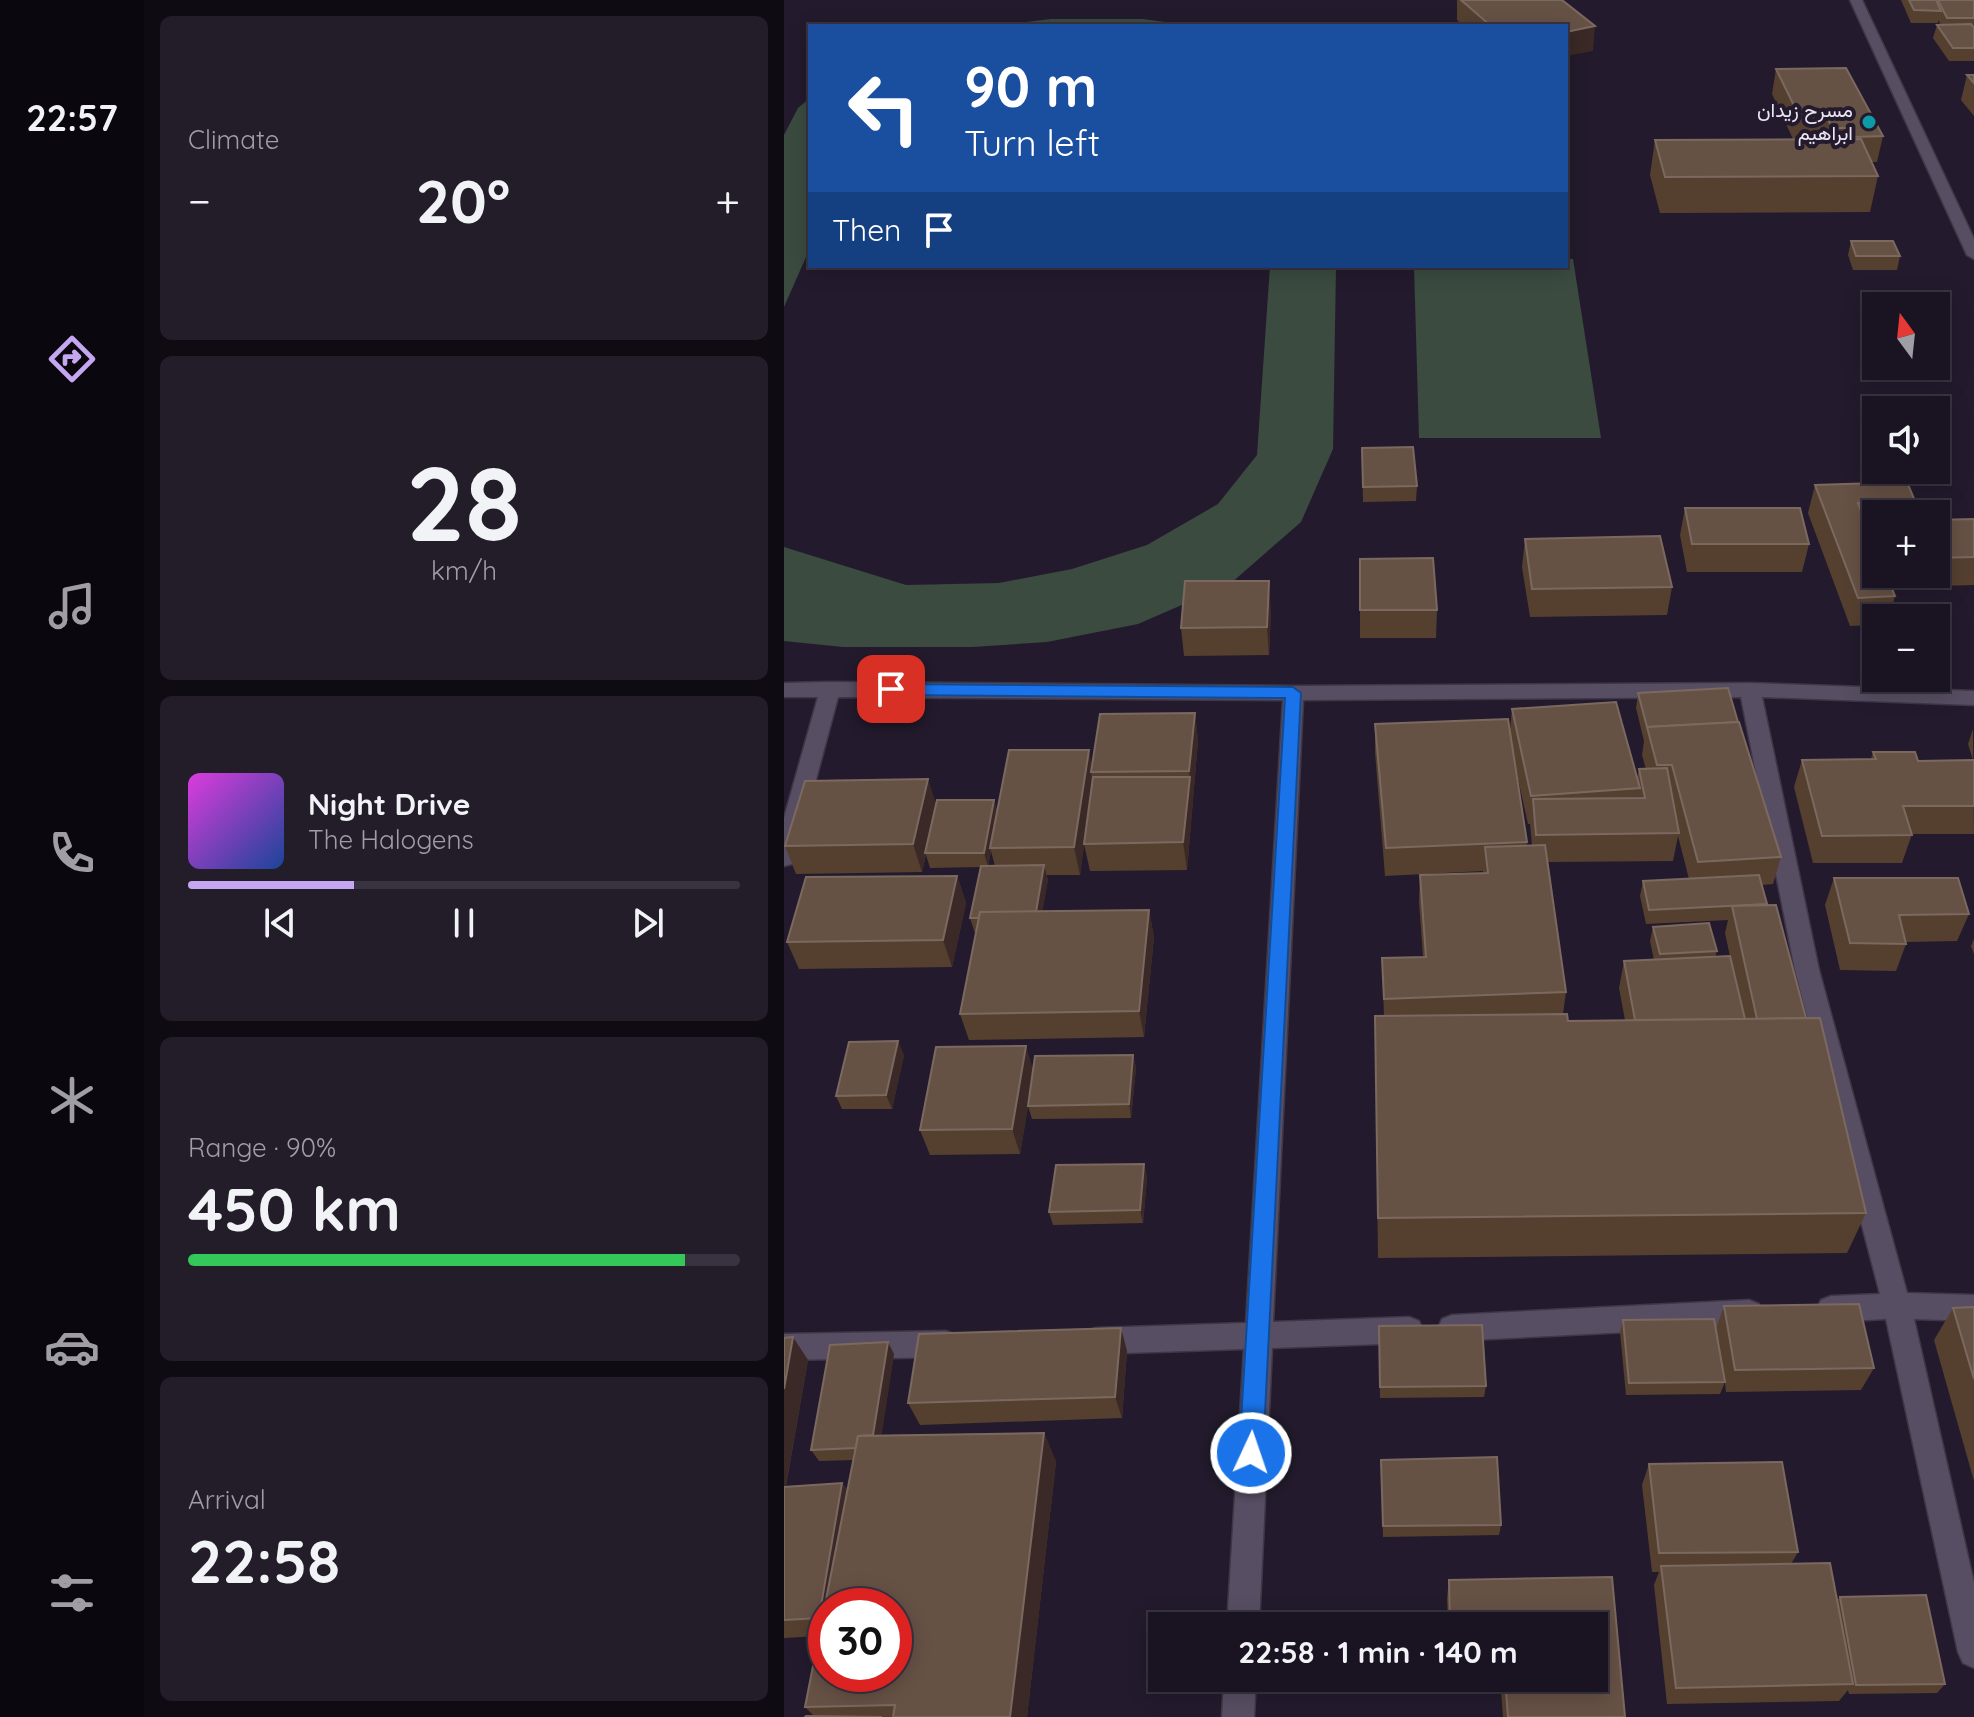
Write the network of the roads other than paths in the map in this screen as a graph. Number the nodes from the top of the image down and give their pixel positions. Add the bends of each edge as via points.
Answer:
1 (1856, 0) edge
2 (1974, 255) edge
3 (830, 689) junction
4 (784, 690) edge
5 (1750, 690) junction
6 (1293, 693) junction
7 (1974, 698) edge
8 (784, 858) edge
9 (1897, 1306) junction
10 (1974, 1308) edge
11 (1803, 1311) edge
12 (1772, 1312) edge
13 (1256, 1338) junction
14 (1067, 1342) edge
15 (973, 1343) edge
16 (784, 1347) edge
17 (1244, 1612) edge
18 (1974, 1652) edge
19 (1239, 1692) edge
20 (1238, 1717) edge

1 - 2 street
3 - 4 street
3 - 6 street
3 - 8 street
5 - 6 street
5 - 7 street
5 - 9 street via 1807,970
6 - 13 street
9 - 10 street
9 - 11 street
9 - 18 street
12 - 13 street
13 - 14 street
13 - 17 street
15 - 16 street
19 - 20 street

